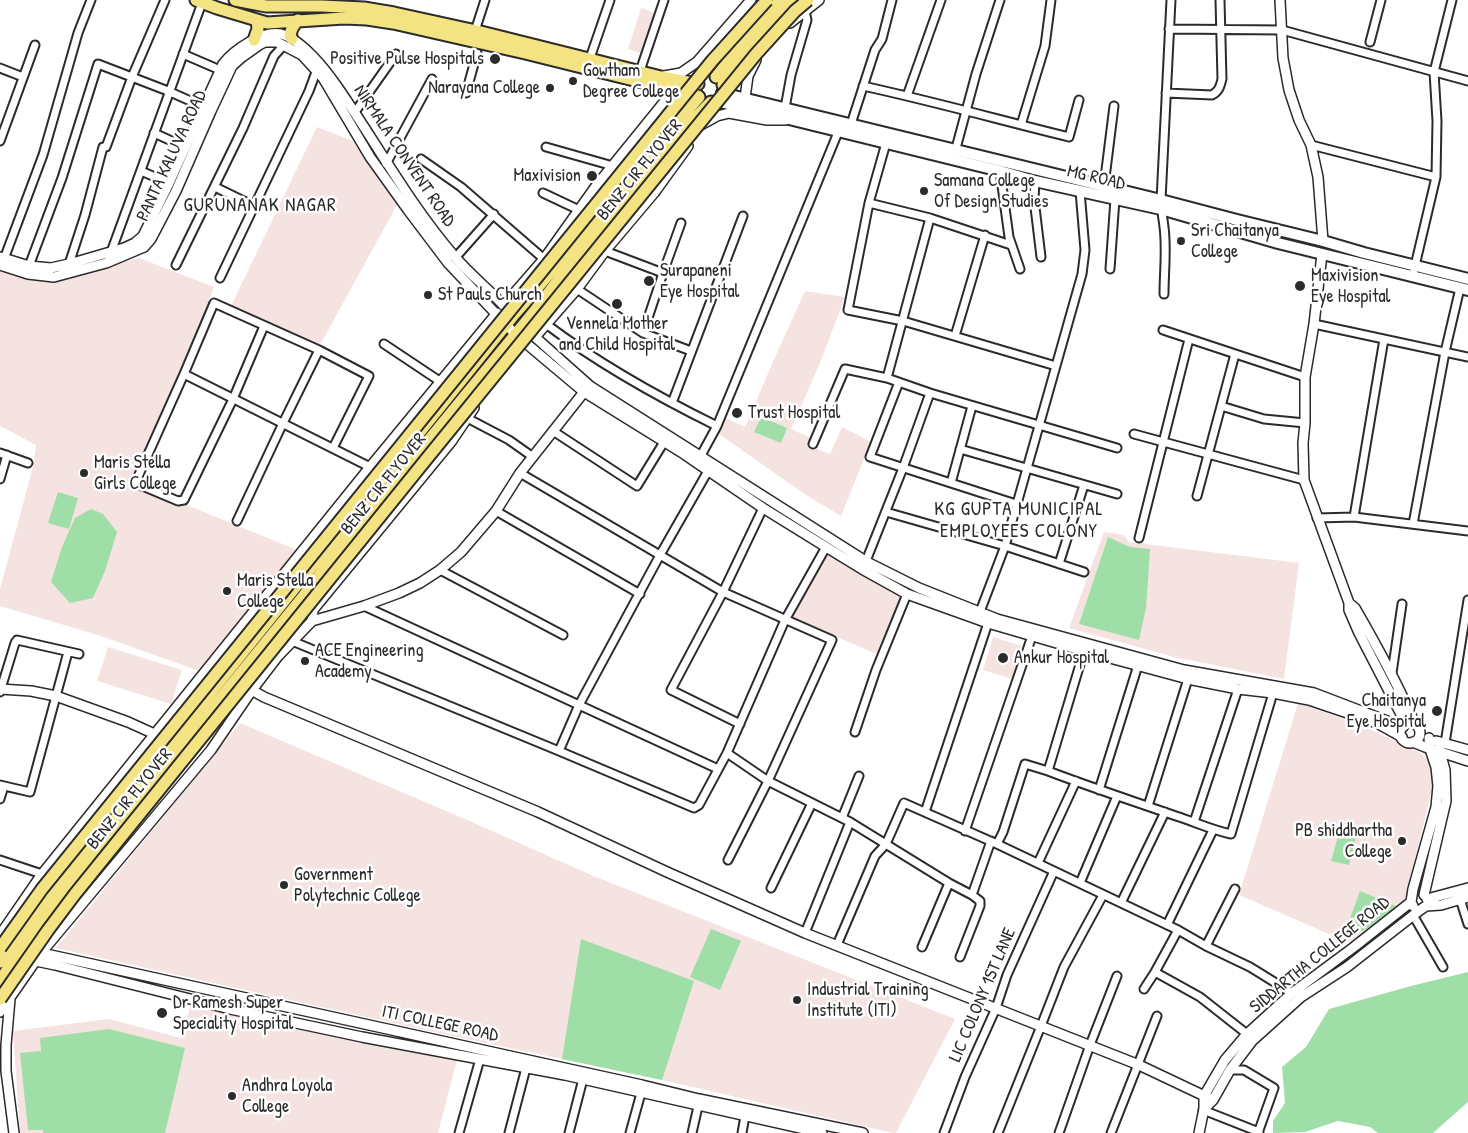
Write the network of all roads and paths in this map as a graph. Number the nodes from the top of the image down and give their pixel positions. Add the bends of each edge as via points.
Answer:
1 (91, 0) edge
2 (165, 0) edge
3 (235, 0) edge
4 (485, 0) edge
5 (610, 0) edge
6 (664, 0) edge
7 (751, 0) edge
8 (767, 0) edge
9 (781, 0) edge
10 (793, 0) edge
11 (819, 0) edge
12 (892, 0) edge
13 (941, 0) edge
14 (1000, 0) edge
15 (1051, 0) edge
16 (1171, 0) edge
17 (1220, 0) edge
18 (1280, 0) edge
19 (1381, 0) edge
20 (1452, 0) edge
21 (200, 1) edge
22 (276, 3) edge
23 (328, 3) edge
24 (806, 5) edge
25 (257, 20) junction
26 (298, 20) junction
27 (427, 25) junction
28 (1169, 29) junction
29 (1221, 29) junction
30 (1282, 30) junction
31 (475, 31) junction
32 (272, 37) junction
33 (718, 37) junction
34 (748, 37) junction
35 (254, 40) junction
36 (288, 42) junction
37 (1370, 42) dead end
38 (35, 45) dead end
39 (477, 53) dead end
40 (183, 54) junction
41 (396, 54) dead end
42 (590, 58) junction
43 (0, 68) edge
44 (220, 70) junction
45 (640, 71) junction
46 (316, 72) junction
47 (1434, 72) junction
48 (23, 76) junction
49 (132, 77) junction
50 (432, 79) dead end
51 (1468, 81) edge
52 (660, 82) junction
53 (698, 84) junction
54 (863, 86) junction
55 (168, 91) junction
56 (718, 92) junction
57 (466, 93) dead end
58 (1166, 93) junction
59 (907, 96) junction
60 (698, 97) junction
61 (746, 98) junction
62 (1080, 100) dead end
63 (665, 101) junction
64 (1114, 106) dead end
65 (204, 107) junction
66 (785, 108) junction
67 (355, 112) junction
68 (965, 112) junction
69 (790, 119) junction
70 (851, 124) junction
71 (1021, 125) junction
72 (700, 127) junction
73 (669, 130) junction
74 (683, 130) junction
75 (839, 130) junction
76 (154, 132) junction
77 (0, 141) edge
78 (886, 143) junction
79 (1311, 145) junction
80 (185, 146) junction
81 (546, 148) dead end
82 (954, 155) junction
83 (421, 159) dead end
84 (386, 164) junction
85 (613, 166) junction
86 (141, 171) junction
87 (1000, 171) junction
88 (1022, 172) junction
89 (1436, 178) junction
90 (1035, 181) junction
91 (169, 183) junction
92 (1104, 186) junction
93 (215, 187) junction
94 (1080, 191) junction
95 (543, 193) dead end
96 (1115, 199) junction
97 (869, 203) junction
98 (1161, 205) junction
99 (254, 206) junction
100 (579, 210) junction
101 (494, 214) junction
102 (743, 216) dead end
103 (930, 218) junction
104 (681, 223) dead end
105 (985, 235) junction
106 (1323, 240) junction
107 (1012, 245) junction
108 (605, 251) junction
109 (110, 253) junction
110 (1322, 254) junction
111 (1041, 257) dead end
112 (455, 258) junction
113 (544, 258) junction
114 (1, 260) edge
115 (108, 263) junction
116 (69, 264) junction
117 (176, 265) dead end
118 (1415, 265) junction
119 (29, 266) junction
120 (1020, 269) dead end
121 (1110, 269) dead end
122 (663, 273) junction
123 (1412, 277) junction
124 (220, 278) dead end
125 (1468, 279) edge
126 (577, 289) junction
127 (1464, 289) edge
128 (1164, 294) dead end
129 (504, 305) junction
130 (497, 313) junction
131 (510, 320) junction
132 (903, 320) junction
133 (546, 324) junction
134 (1314, 324) junction
135 (264, 326) junction
136 (519, 330) junction
137 (1163, 330) dead end
138 (643, 333) junction
139 (955, 336) junction
140 (535, 337) junction
141 (1189, 339) junction
142 (1384, 339) junction
143 (384, 344) dead end
144 (528, 344) junction
145 (319, 350) junction
146 (690, 351) junction
147 (1444, 352) junction
148 (1235, 354) junction
149 (1468, 357) edge
150 (1056, 366) junction
151 (184, 374) junction
152 (1305, 377) junction
153 (887, 378) junction
154 (441, 382) junction
155 (899, 382) junction
156 (584, 392) junction
157 (930, 393) junction
158 (233, 399) junction
159 (672, 403) junction
160 (972, 406) junction
161 (1221, 406) junction
162 (467, 418) junction
163 (283, 423) junction
164 (1305, 423) junction
165 (717, 426) junction
166 (1040, 426) junction
167 (553, 431) junction
168 (1134, 434) dead end
169 (1163, 441) junction
170 (664, 442) junction
171 (813, 444) dead end
172 (333, 448) junction
173 (1118, 448) dead end
174 (960, 449) junction
175 (4, 454) edge
176 (1208, 454) junction
177 (533, 457) junction
178 (699, 459) junction
179 (28, 463) dead end
180 (370, 467) junction
181 (903, 468) junction
182 (1027, 468) junction
183 (708, 471) junction
184 (520, 473) junction
185 (0, 479) edge
186 (1304, 480) junction
187 (951, 483) junction
188 (1084, 485) junction
189 (1117, 494) dead end
190 (1197, 496) dead end
191 (1016, 504) junction
192 (763, 508) junction
193 (496, 511) junction
194 (886, 512) junction
195 (1354, 517) junction
196 (1317, 518) junction
197 (237, 521) dead end
198 (1413, 524) junction
199 (1468, 531) edge
200 (1139, 538) dead end
201 (1005, 546) junction
202 (826, 547) junction
203 (660, 555) junction
204 (1059, 564) junction
205 (864, 565) junction
206 (440, 570) junction
207 (1084, 572) dead end
208 (722, 592) junction
209 (640, 594) junction
210 (907, 594) junction
211 (1468, 600) edge
212 (1349, 603) junction
213 (1402, 604) dead end
214 (364, 606) junction
215 (978, 616) junction
216 (785, 620) junction
217 (312, 621) junction
218 (988, 623) junction
219 (563, 635) dead end
220 (1032, 636) junction
221 (292, 641) junction
222 (1084, 651) junction
223 (68, 652) junction
224 (79, 654) dead end
225 (1139, 662) junction
226 (1392, 673) junction
227 (1188, 679) junction
228 (235, 680) junction
229 (1238, 689) junction
230 (0, 690) edge
231 (252, 690) junction
232 (1273, 693) junction
233 (56, 696) junction
234 (579, 705) junction
235 (740, 724) junction
236 (1408, 725) junction
237 (855, 732) dead end
238 (155, 735) junction
239 (1402, 737) junction
240 (1416, 738) junction
241 (1429, 738) junction
242 (171, 742) junction
243 (1443, 742) junction
244 (1430, 749) junction
245 (1468, 750) edge
246 (560, 751) junction
247 (1440, 752) junction
248 (727, 753) junction
249 (1468, 761) edge
250 (718, 769) junction
251 (1048, 771) junction
252 (859, 776) dead end
253 (768, 781) junction
254 (1076, 781) junction
255 (2, 786) edge
256 (1099, 790) junction
257 (1117, 796) junction
258 (0, 799) edge
259 (812, 803) junction
260 (1148, 806) junction
261 (926, 812) junction
262 (1165, 812) junction
263 (842, 818) junction
264 (850, 822) junction
265 (1194, 822) junction
266 (1214, 830) junction
267 (965, 831) junction
268 (994, 843) junction
269 (886, 844) junction
270 (0, 860) edge
271 (728, 860) dead end
272 (1038, 863) junction
273 (1054, 871) junction
274 (42, 874) junction
275 (949, 883) junction
276 (1080, 883) junction
277 (771, 888) dead end
278 (1468, 888) edge
279 (1235, 889) dead end
280 (1103, 894) junction
281 (972, 895) junction
282 (1464, 898) edge
283 (1412, 900) junction
284 (1121, 903) junction
285 (1422, 905) junction
286 (1468, 924) edge
287 (1167, 925) junction
288 (1178, 930) junction
289 (805, 932) junction
290 (0, 935) edge
291 (837, 945) junction
292 (1206, 946) junction
293 (922, 947) dead end
294 (6, 951) edge
295 (38, 957) junction
296 (960, 957) dead end
297 (1443, 967) dead end
298 (1155, 972) junction
299 (1117, 976) dead end
300 (0, 981) edge
301 (1144, 989) dead end
302 (1292, 993) junction
303 (5, 999) edge
304 (996, 1008) junction
305 (0, 1012) edge
306 (1157, 1016) dead end
307 (1041, 1026) junction
308 (1247, 1034) junction
309 (1090, 1046) junction
310 (480, 1059) junction
311 (1139, 1065) junction
312 (526, 1068) junction
313 (1230, 1070) junction
314 (583, 1079) junction
315 (641, 1093) junction
316 (1209, 1098) junction
317 (698, 1102) junction
318 (1204, 1109) junction
319 (745, 1116) junction
320 (788, 1129) edge
321 (1258, 1132) edge
322 (14, 1133) edge
323 (459, 1133) edge
324 (508, 1133) edge
325 (569, 1133) edge
326 (630, 1133) edge
327 (692, 1133) edge
328 (742, 1133) edge
329 (822, 1133) edge
330 (863, 1133) edge
331 (944, 1133) edge
332 (998, 1133) edge
333 (1058, 1133) edge
334 (1111, 1133) edge
335 (1199, 1133) edge

1 - 114 street via 78,33 43,154
2 - 49 street
3 - 22 main road via 253,4
4 - 31 street
5 - 42 street
6 - 45 street
7 - 33 street
8 - 294 main road, BENZ CIR FLYOVER, bridge via 706,69 42,889
9 - 34 main road
10 - 56 main road
11 - 24 street
12 - 54 street via 882,39
13 - 59 street
14 - 68 street
15 - 71 street via 1044,46
16 - 28 street
17 - 29 street
18 - 30 street
19 - 37 street
20 - 47 street
21 - 25 main road
21 - 40 street
22 - 23 main road
23 - 27 main road via 394,13
24 - 61 street via 757,57 748,76
24 - 66 street via 807,20 787,89
24 - 303 main road, BENZ CIR FLYOVER, bridge via 795,11 756,54 75,894
25 - 26 main road via 274,23
25 - 35 main road
26 - 27 main road via 366,19
26 - 36 main road
27 - 31 main road
27 - 52 main road via 524,53
28 - 29 street
28 - 58 street
29 - 30 street
29 - 58 street via 1222,79 1217,92 1212,95
30 - 47 street
30 - 79 street via 1289,90
31 - 42 main road
32 - 35 street, PANTA KALUVA ROAD
32 - 36 street, NIRMALA CONVENT ROAD via 282,34
32 - 115 street, PANTA KALUVA ROAD via 232,66 152,239 144,247
33 - 34 street
33 - 52 street via 690,68
34 - 56 main road
35 - 44 street, PANTA KALUVA ROAD via 232,54
36 - 46 street, NIRMALA CONVENT ROAD
36 - 67 street, NIRMALA CONVENT ROAD via 306,50 320,64
36 - 93 street via 274,56
38 - 48 street
39 - 57 street
40 - 44 street
40 - 55 street
41 - 67 street
42 - 45 main road
43 - 48 street
44 - 65 street, PANTA KALUVA ROAD
45 - 52 main road
46 - 99 street
46 - 130 street, NIRMALA CONVENT ROAD via 408,210 448,263
47 - 51 street
47 - 89 street
48 - 77 street
49 - 55 street
49 - 116 street via 106,147 103,147
49 - 119 street via 98,64 62,178
50 - 84 street
52 - 53 main road
52 - 60 main road
52 - 63 street
53 - 56 main road via 701,79 711,76
53 - 60 main road
54 - 59 street
54 - 70 street
55 - 65 street
55 - 76 street
56 - 60 main road via 702,100
56 - 61 main road, MG ROAD
56 - 69 main road, MG ROAD
56 - 74 main road
58 - 98 street
59 - 68 street
60 - 73 main road
61 - 66 main road, MG ROAD
62 - 71 street via 1069,137
63 - 73 street
63 - 85 street
64 - 92 street
65 - 80 street, PANTA KALUVA ROAD
66 - 70 main road, MG ROAD
67 - 84 street, NIRMALA CONVENT ROAD
68 - 71 street
68 - 82 street
69 - 72 street via 767,120 729,113 717,116
69 - 75 main road, MG ROAD
70 - 82 main road, MG ROAD
72 - 74 street
72 - 108 street via 654,193
73 - 131 main road
74 - 136 main road
75 - 78 main road, MG ROAD
75 - 165 street
76 - 80 street
76 - 86 street
78 - 82 main road, MG ROAD
78 - 97 street
79 - 89 street
79 - 106 street via 1318,177
80 - 91 street, PANTA KALUVA ROAD
81 - 85 street
82 - 87 main road, MG ROAD
82 - 88 main road, MG ROAD
83 - 101 street
84 - 112 street, NIRMALA CONVENT ROAD
85 - 100 street
86 - 91 street
86 - 109 street
87 - 88 main road, MG ROAD
87 - 107 street
88 - 90 main road, MG ROAD
88 - 92 main road, MG ROAD
89 - 118 street
90 - 94 main road, MG ROAD
90 - 111 street
91 - 109 street, PANTA KALUVA ROAD via 143,236 135,243
92 - 98 main road, MG ROAD
93 - 99 street
93 - 117 street
94 - 96 main road, MG ROAD
94 - 150 street via 1085,250 1082,274
95 - 100 street
96 - 98 main road, MG ROAD
96 - 121 street
97 - 103 street
97 - 132 street via 848,310
98 - 106 main road, MG ROAD
98 - 110 main road, MG ROAD
98 - 128 street via 1165,236
99 - 124 street
100 - 113 street
101 - 112 street
101 - 113 street
102 - 146 street
103 - 105 street
103 - 132 street
104 - 122 street
105 - 107 street
105 - 139 street
106 - 110 main road
106 - 118 main road, MG ROAD
107 - 120 street
108 - 122 street
108 - 126 street
109 - 115 street
109 - 116 street, PANTA KALUVA ROAD
110 - 123 main road, MG ROAD
110 - 134 street
112 - 129 street, NIRMALA CONVENT ROAD
113 - 129 street
114 - 115 street, PANTA KALUVA ROAD via 28,274 54,277
114 - 119 street, PANTA KALUVA ROAD
116 - 119 street, PANTA KALUVA ROAD via 51,268
118 - 123 street
118 - 125 main road, MG ROAD
122 - 138 street
123 - 127 main road, MG ROAD
126 - 133 street
126 - 138 street
127 - 147 street
129 - 131 street, NIRMALA CONVENT ROAD
130 - 131 street, NIRMALA CONVENT ROAD
130 - 154 street
131 - 136 street
131 - 242 main road
132 - 139 street
132 - 153 street
133 - 140 street
133 - 159 street
134 - 142 street
134 - 152 street
135 - 145 street
135 - 151 street via 214,303
135 - 158 street
136 - 140 street
136 - 144 street
136 - 228 main road
137 - 141 street
138 - 146 street
139 - 150 street
140 - 178 street via 590,386
141 - 148 street
141 - 169 street
142 - 147 street
142 - 195 street
143 - 154 street
144 - 156 street
144 - 162 street
145 - 163 street
145 - 172 street via 369,376
146 - 159 street
147 - 149 street
147 - 198 street
148 - 152 street
148 - 161 street
150 - 166 street
151 - 158 street
151 - 158 street via 137,479 140,485 184,500
152 - 164 street
153 - 155 street
153 - 171 street via 845,369
154 - 180 street
155 - 157 street
155 - 181 street via 870,457
156 - 167 street
156 - 170 street
157 - 160 street
157 - 181 street
158 - 163 street
159 - 165 street
160 - 166 street
160 - 174 street
161 - 164 street via 1264,419
161 - 176 street
162 - 177 street
162 - 217 street via 451,442 313,610
163 - 172 street
163 - 197 street
164 - 186 street
165 - 178 street
166 - 173 street
166 - 182 street
167 - 170 street via 637,486
167 - 177 street
168 - 169 street
169 - 176 street
169 - 200 street
170 - 178 street
172 - 180 street
174 - 182 street
174 - 187 street
175 - 179 street
175 - 185 street
176 - 186 street
176 - 190 street
177 - 184 street
178 - 183 street
178 - 205 street via 802,522
180 - 238 street
181 - 187 street
181 - 194 street
182 - 188 street
182 - 191 street
183 - 192 street
183 - 203 street
184 - 193 street
184 - 203 street
186 - 196 street
187 - 191 street
188 - 189 street
188 - 204 street
191 - 201 street
192 - 202 street
192 - 208 street
193 - 206 street via 461,552
193 - 209 street
194 - 201 street
194 - 205 street
195 - 196 street
195 - 198 street
196 - 212 street
198 - 199 street
201 - 204 street
201 - 215 street
202 - 205 street
202 - 216 street
203 - 208 street
203 - 209 street
204 - 207 street
205 - 210 street
205 - 215 street
206 - 214 street via 399,593
206 - 219 street
208 - 216 street
208 - 235 street via 671,690
209 - 234 street
210 - 215 street
210 - 237 street
211 - 243 street
212 - 226 street
212 - 236 street via 1360,633
213 - 226 street
214 - 217 street
214 - 234 street
215 - 218 street
215 - 225 street
216 - 235 street
216 - 253 street via 832,640
217 - 221 street
218 - 220 street
218 - 261 street
220 - 222 street
220 - 267 street
221 - 231 street
221 - 246 street
222 - 225 street
222 - 251 street
223 - 224 street
223 - 230 street via 16,641
223 - 233 street
225 - 227 street
225 - 236 street via 1314,693
225 - 256 street
226 - 236 street
227 - 229 street
227 - 260 street
228 - 231 street
228 - 294 main road via 111,832
229 - 232 street
229 - 265 street
230 - 233 street
231 - 289 street via 538,812
231 - 295 street via 211,750
232 - 239 street via 1309,700 1377,723
232 - 266 street via 1231,834
233 - 238 street
233 - 255 street via 30,792
234 - 246 street
234 - 250 street
235 - 248 street
236 - 239 street via 1400,732
236 - 240 street via 1419,729
238 - 242 street
238 - 274 street
239 - 240 street via 1407,742
240 - 241 street
240 - 244 street
241 - 243 street
241 - 244 street
242 - 294 main road
243 - 245 street
243 - 247 street
244 - 247 street
244 - 283 street via 1438,786 1436,807
246 - 250 street via 694,808 699,805
247 - 249 street
247 - 285 street via 1445,770 1446,801
248 - 250 street
248 - 253 street
251 - 254 street
251 - 268 street via 1025,764 1003,832
252 - 263 street
253 - 259 street
253 - 271 street
254 - 256 street
254 - 272 street
255 - 258 street
256 - 257 street
257 - 260 street
257 - 276 street
259 - 263 street
259 - 277 street
260 - 262 street
261 - 267 street
261 - 269 street via 904,803
262 - 265 street
262 - 284 street
263 - 264 street
264 - 269 street
264 - 289 street
265 - 266 street
266 - 287 street
267 - 268 street
268 - 272 street
268 - 281 street
269 - 275 street
269 - 291 street via 875,856
270 - 274 street
272 - 273 street
273 - 276 street
273 - 304 street, LIC COLONY 1ST LANE via 1007,975
274 - 290 street
275 - 281 street
275 - 293 street
276 - 280 street
278 - 285 street
279 - 292 street
280 - 284 street
280 - 307 street via 1064,967
281 - 296 street via 980,904
282 - 285 street via 1441,905
282 - 286 street
283 - 285 street via 1413,907
283 - 285 street via 1418,894
283 - 302 street, SIDDARTHA COLLEGE ROAD
284 - 287 street
285 - 297 street
285 - 313 street, SIDDARTHA COLLEGE ROAD via 1347,967 1301,997 1252,1040
287 - 288 street
288 - 292 street
288 - 298 street
289 - 291 street
291 - 304 street
292 - 302 street via 1250,967
294 - 295 street, ITI COLLEGE ROAD
294 - 300 main road
295 - 303 street
295 - 310 street, ITI COLLEGE ROAD via 230,1009
295 - 317 street, ITI COLLEGE ROAD via 633,1083
298 - 301 street
298 - 308 street via 1200,997
299 - 309 street
302 - 308 street, SIDDARTHA COLLEGE ROAD
303 - 305 street
303 - 322 street via 6,1071
304 - 307 street
304 - 331 street, LIC COLONY 1ST LANE
306 - 311 street
307 - 309 street
307 - 332 street
308 - 316 street, SIDDARTHA COLLEGE ROAD via 1225,1060
309 - 311 street
309 - 333 street
310 - 312 street, ITI COLLEGE ROAD
310 - 323 street
311 - 316 street
311 - 334 street
312 - 314 street, ITI COLLEGE ROAD
312 - 324 street
313 - 316 street, SIDDARTHA COLLEGE ROAD
313 - 321 street via 1244,1070 1274,1088
314 - 315 street, ITI COLLEGE ROAD
314 - 325 street
315 - 317 street, ITI COLLEGE ROAD
315 - 326 street
316 - 318 street, SIDDARTHA COLLEGE ROAD
317 - 319 street, ITI COLLEGE ROAD
317 - 327 street
317 - 330 street, ITI COLLEGE ROAD
318 - 321 street
318 - 335 street, SIDDARTHA COLLEGE ROAD
319 - 320 street, ITI COLLEGE ROAD
319 - 328 street
320 - 329 street, ITI COLLEGE ROAD

